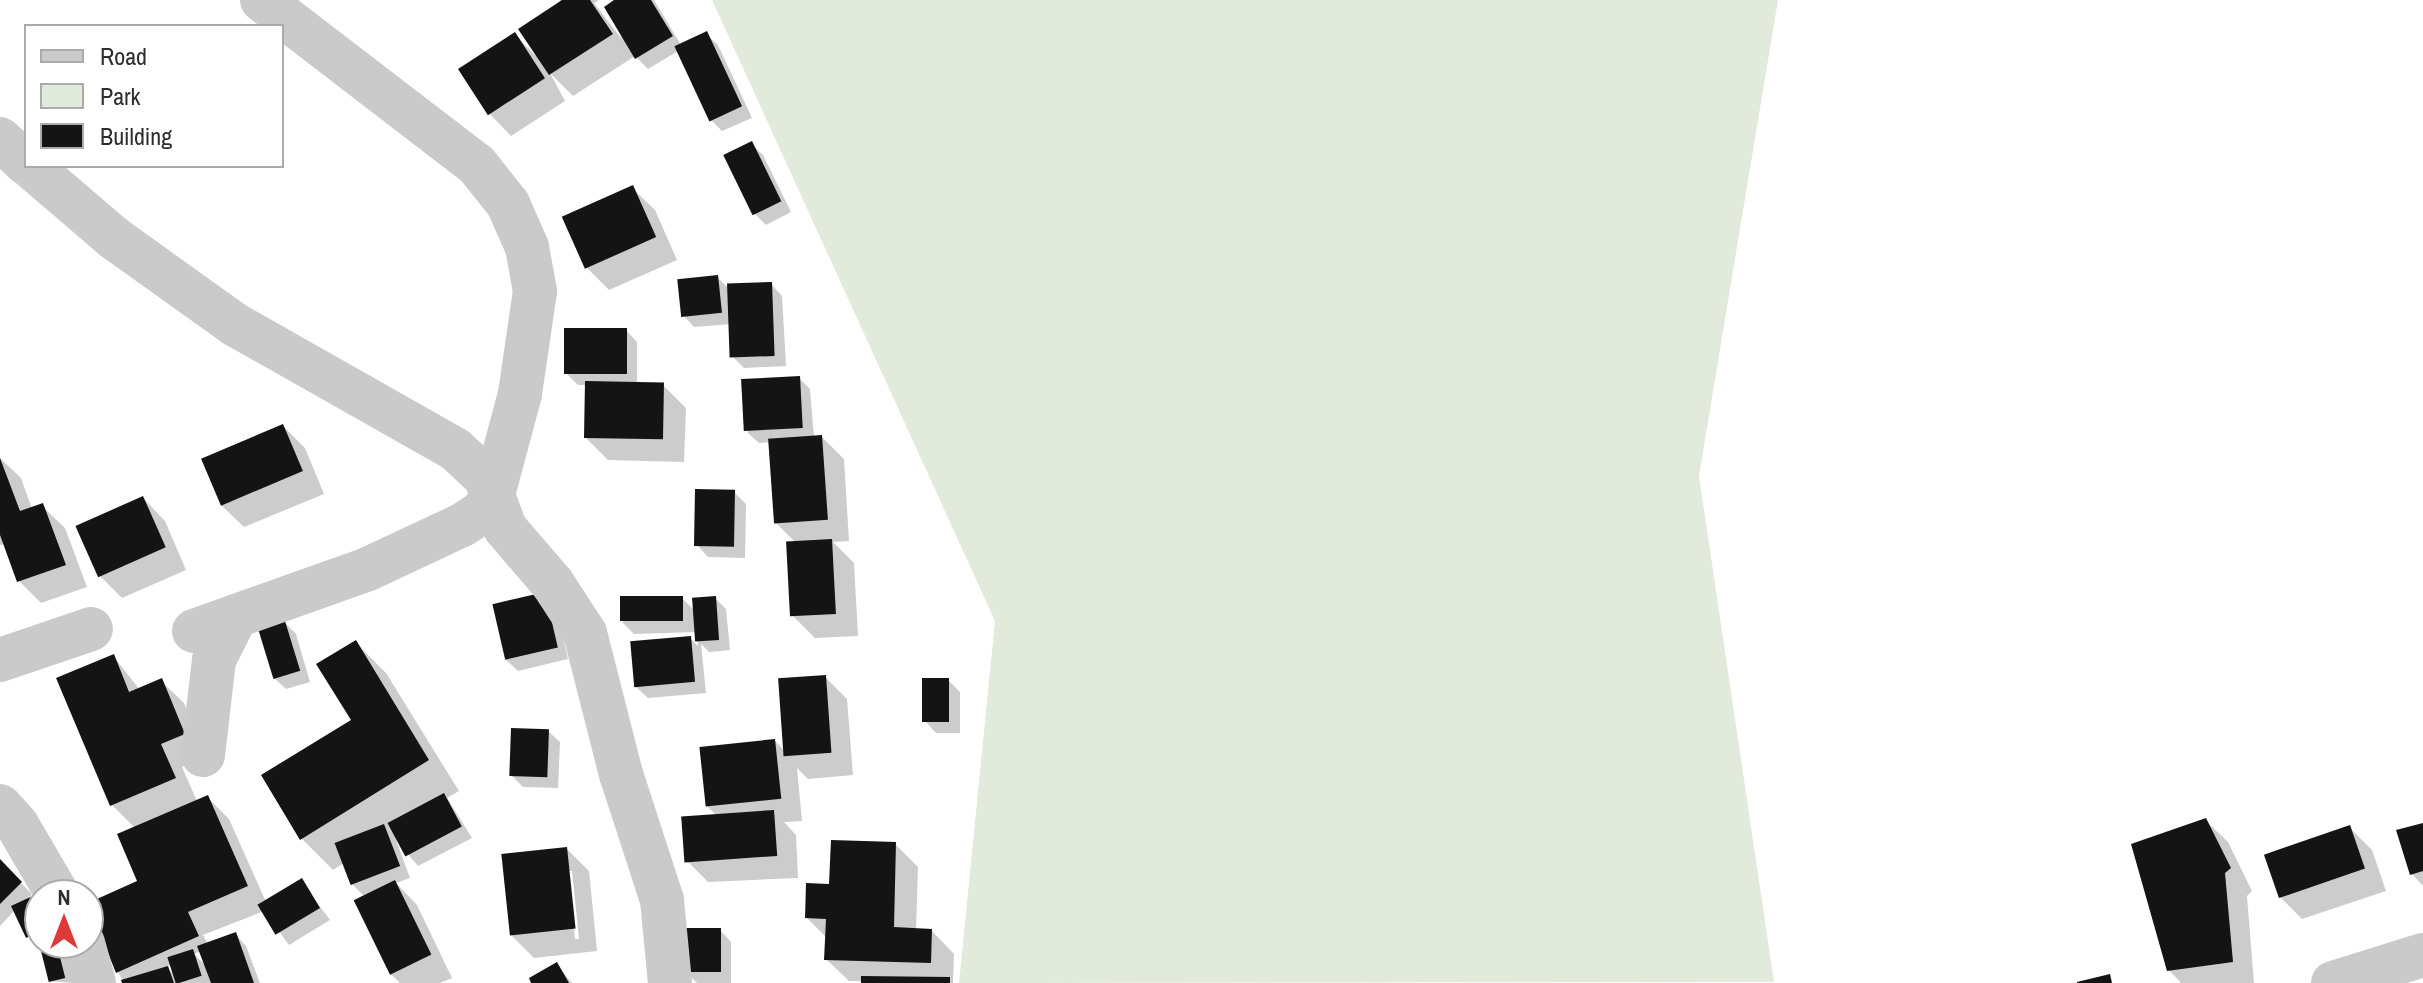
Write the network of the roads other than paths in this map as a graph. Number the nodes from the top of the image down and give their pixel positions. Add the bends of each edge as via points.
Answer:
1 (262, 0) edge
2 (0, 139) edge
3 (24, 160) edge
4 (33, 168) edge
5 (493, 495) junction
6 (236, 616) junction
7 (91, 629) dead end
8 (194, 631) dead end
9 (0, 660) edge
10 (203, 755) dead end
11 (0, 806) edge
12 (49, 879) edge
13 (2423, 955) edge
14 (87, 959) edge
15 (94, 983) edge
16 (670, 983) edge
17 (2333, 983) edge

1 - 5 street via 477,165 508,204 527,247 535,291 520,394
2 - 3 street
4 - 5 street via 114,238 234,324 455,449 485,477
5 - 6 street via 482,512 419,546
5 - 16 street via 505,528 553,584 585,633 621,774 662,900
6 - 8 street
6 - 10 street via 214,660
7 - 9 street
11 - 12 street
13 - 17 street
14 - 15 street

